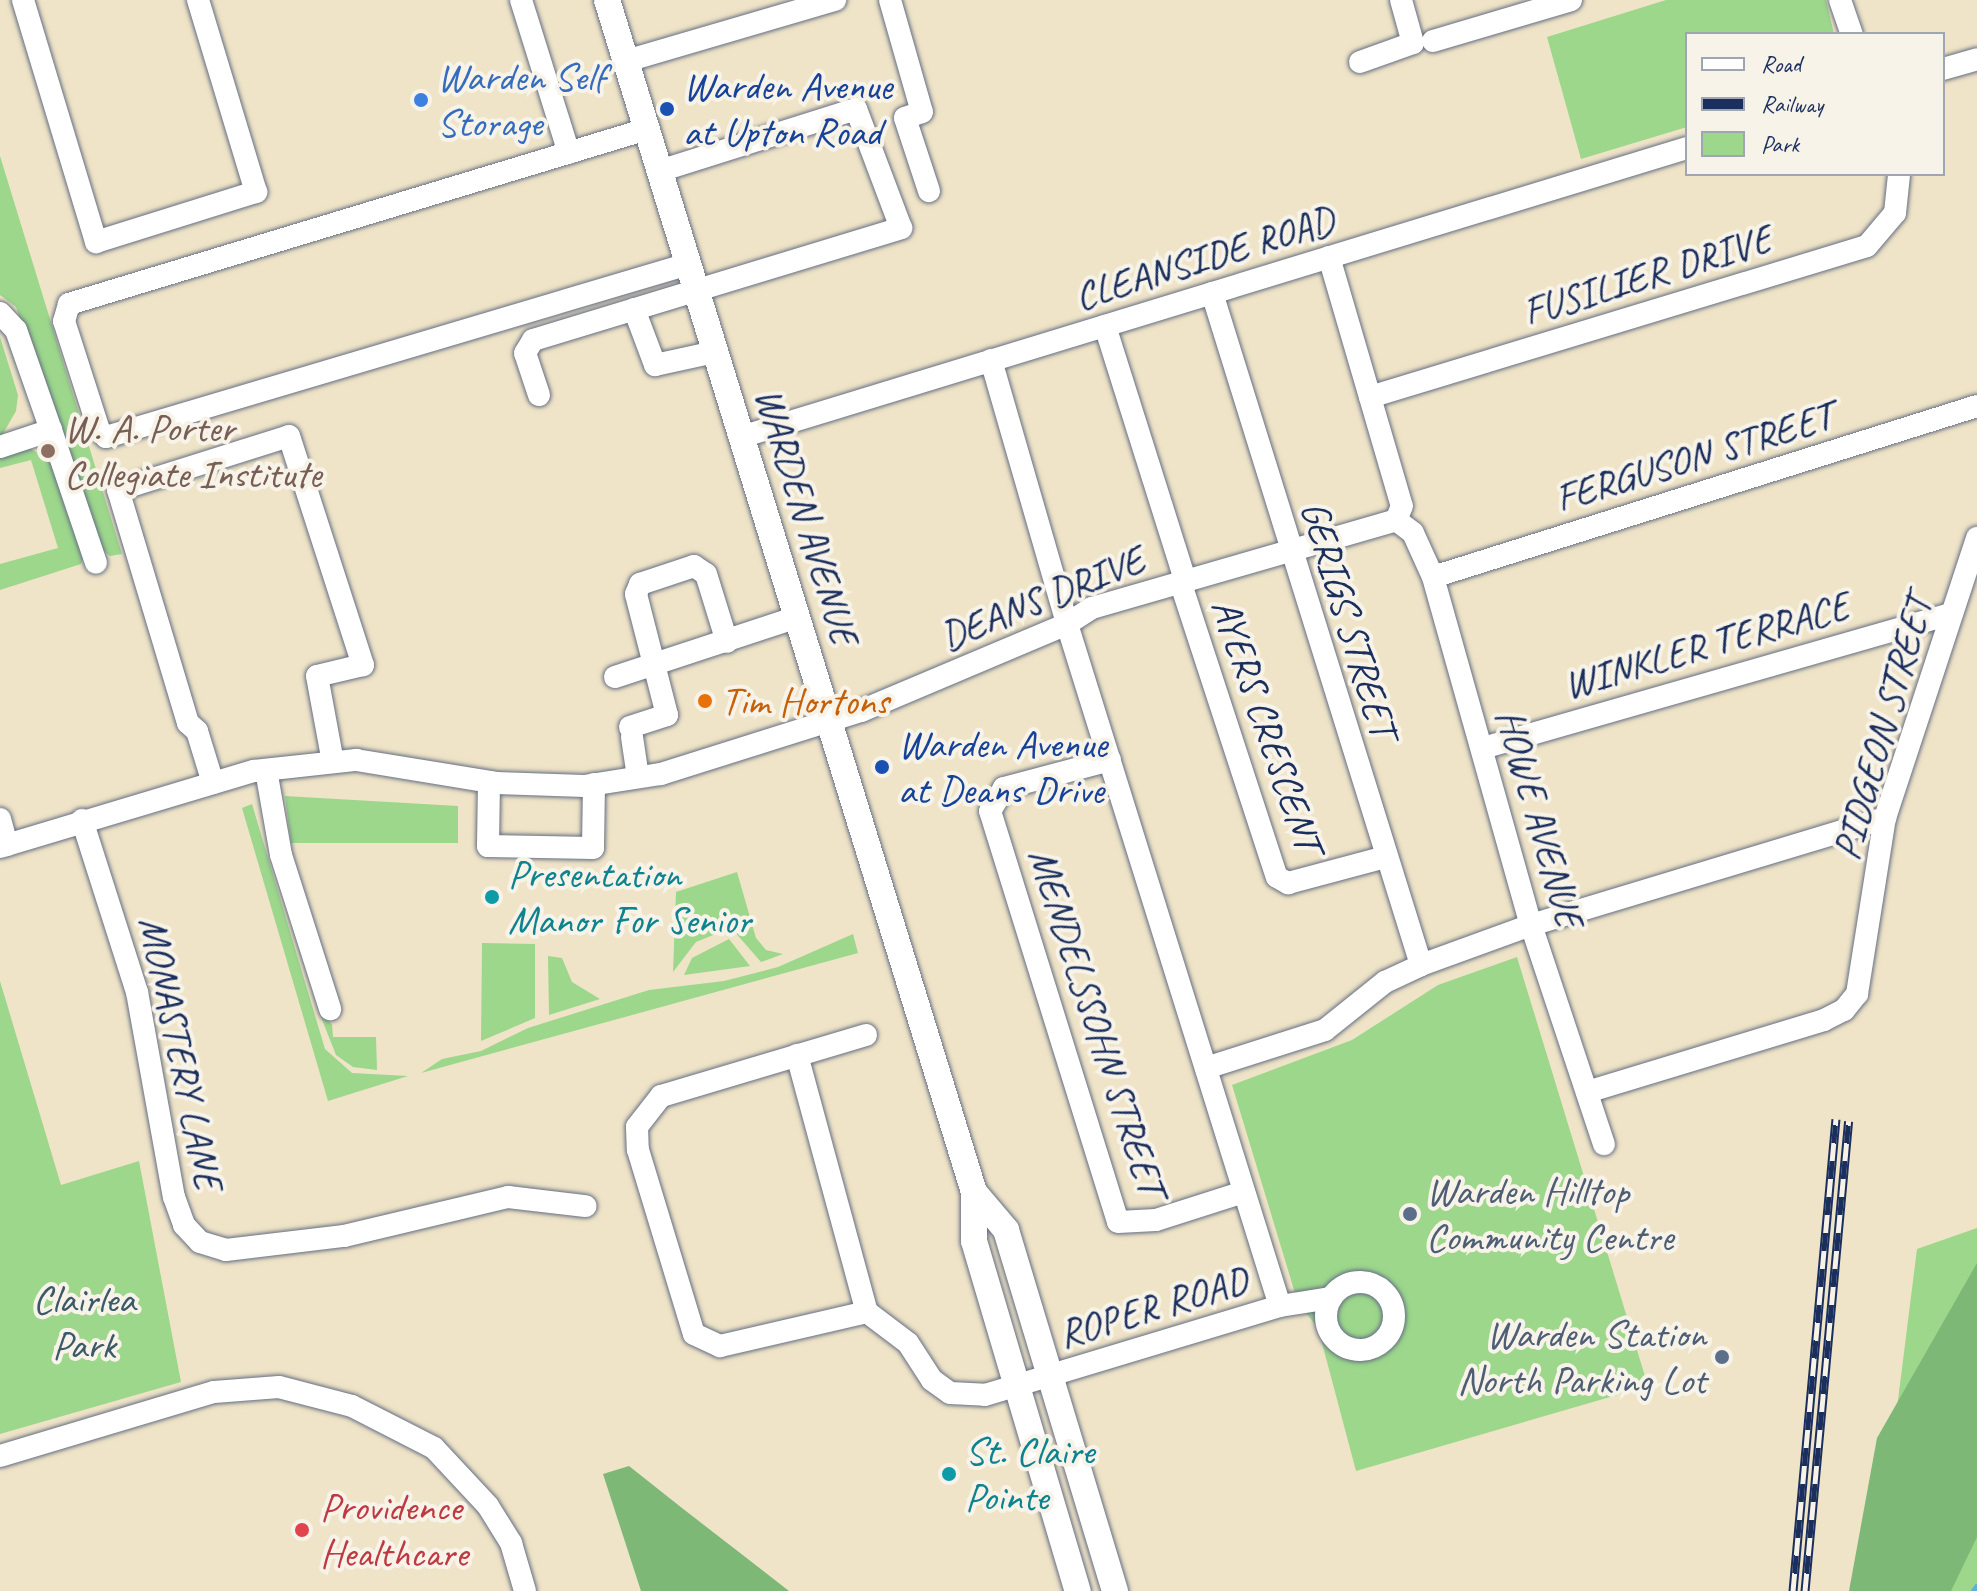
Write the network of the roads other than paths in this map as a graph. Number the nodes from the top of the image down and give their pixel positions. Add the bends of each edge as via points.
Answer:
1 (23, 0) edge
2 (198, 0) edge
3 (521, 0) edge
4 (607, 0) edge
5 (835, 0) edge
6 (890, 0) edge
7 (1571, 0) edge
8 (1840, 0) edge
9 (1406, 1) edge
10 (1851, 32) edge
11 (1433, 41) dead end
12 (1977, 59) edge
13 (626, 61) junction
14 (1360, 62) dead end
15 (1945, 68) edge
16 (647, 129) junction
17 (1685, 149) edge
18 (569, 153) junction
19 (659, 171) junction
20 (1899, 176) edge
21 (929, 191) dead end
22 (1329, 257) junction
23 (688, 264) junction
24 (697, 291) junction
25 (1212, 293) junction
26 (634, 309) junction
27 (0, 313) edge
28 (1105, 326) junction
29 (715, 352) junction
30 (991, 360) junction
31 (539, 395) dead end
32 (1370, 397) junction
33 (1977, 406) edge
34 (51, 430) junction
35 (741, 437) junction
36 (0, 447) edge
37 (1388, 521) junction
38 (1977, 538) edge
39 (1289, 548) junction
40 (96, 563) dead end
41 (1433, 577) junction
42 (1183, 580) junction
43 (1950, 614) junction
44 (794, 618) junction
45 (1067, 624) junction
46 (727, 642) junction
47 (653, 665) junction
48 (615, 677) dead end
49 (827, 722) junction
50 (1483, 748) junction
51 (1110, 760) junction
52 (333, 762) junction
53 (266, 770) junction
54 (638, 777) junction
55 (489, 782) junction
56 (213, 783) junction
57 (594, 784) junction
58 (1885, 818) junction
59 (0, 819) edge
60 (82, 820) junction
61 (3, 846) edge
62 (1386, 857) junction
63 (1531, 925) junction
64 (1421, 965) junction
65 (330, 1009) dead end
66 (866, 1035) dead end
67 (797, 1055) junction
68 (1206, 1068) junction
69 (1587, 1092) junction
70 (1604, 1144) dead end
71 (974, 1192) junction
72 (1244, 1192) junction
73 (585, 1206) dead end
74 (1331, 1298) dead end
75 (1280, 1306) junction
76 (867, 1312) junction
77 (1048, 1377) junction
78 (1017, 1386) junction
79 (0, 1456) edge
80 (1112, 1580) edge
81 (1077, 1585) edge
82 (525, 1591) edge

1 - 2 street via 96,242 256,192
3 - 18 street
4 - 13 main road, WARDEN AVENUE
5 - 13 street
6 - 21 street via 922,112 905,118
7 - 11 street
8 - 10 street
9 - 14 street via 1413,43
12 - 15 street
13 - 16 main road, WARDEN AVENUE
16 - 18 street
16 - 19 main road, WARDEN AVENUE
17 - 22 street, CLEANSIDE ROAD
18 - 23 street via 69,304 64,321 99,430 106,437 115,435
19 - 23 main road, WARDEN AVENUE
19 - 24 street via 856,109 901,228
20 - 32 street, FUSILIER DRIVE via 1895,213 1867,246
22 - 25 street, CLEANSIDE ROAD
22 - 32 street
23 - 24 main road, WARDEN AVENUE
24 - 26 street
24 - 29 main road, WARDEN AVENUE
25 - 28 street, CLEANSIDE ROAD
25 - 39 street, GERIGS STREET
26 - 29 street via 655,365
26 - 31 street via 533,340 525,353
27 - 34 street via 16,330
28 - 30 street, CLEANSIDE ROAD
28 - 42 street, AYERS CRESCENT
29 - 35 main road, WARDEN AVENUE
30 - 35 street, CLEANSIDE ROAD
30 - 45 street
32 - 37 street via 1402,506
33 - 41 street, FERGUSON STREET
34 - 36 street
34 - 40 street
35 - 44 main road, WARDEN AVENUE
37 - 39 street, DEANS DRIVE
37 - 41 street, HOWE AVENUE via 1413,533
38 - 43 street, PIDGEON STREET
39 - 42 street, DEANS DRIVE
39 - 62 street, GERIGS STREET
41 - 50 street, HOWE AVENUE
42 - 45 street, DEANS DRIVE via 1092,608
42 - 62 street, AYERS CRESCENT via 1277,877 1296,882
43 - 50 street, WINKLER TERRACE
43 - 58 street, PIDGEON STREET
44 - 46 street
44 - 49 main road, WARDEN AVENUE
45 - 49 street, DEANS DRIVE
45 - 51 street
46 - 47 street
46 - 47 street via 706,574 694,566 652,577 636,594
47 - 48 street
47 - 54 street via 667,715 631,732
49 - 54 street, DEANS DRIVE
49 - 71 main road, WARDEN AVENUE
50 - 63 street, HOWE AVENUE
51 - 68 street
51 - 72 street, MENDELSSOHN STREET via 1004,788 990,811 1118,1222 1156,1220
52 - 53 street, DEANS DRIVE
52 - 55 street, DEANS DRIVE via 356,760
52 - 56 street via 317,676 363,665 289,436 118,490 188,723 197,731
53 - 56 street, DEANS DRIVE
53 - 65 street via 281,855
54 - 57 street, DEANS DRIVE
55 - 57 street, DEANS DRIVE
55 - 57 street via 488,846 593,848
56 - 60 street, DEANS DRIVE
58 - 63 street
58 - 69 street, PIDGEON STREET via 1857,994 1844,1010
59 - 61 street
60 - 61 street, DEANS DRIVE
60 - 73 street, MONASTERY LANE via 137,992 174,1197 184,1225 200,1242 226,1250 344,1236 508,1197
62 - 64 street, GERIGS STREET
63 - 64 street
63 - 69 street, HOWE AVENUE
64 - 68 street via 1385,982 1325,1030
66 - 67 street
67 - 76 street
67 - 76 street via 661,1096 637,1127 638,1150 696,1346 733,1343
68 - 72 street
69 - 70 street, HOWE AVENUE
71 - 77 main road, WARDEN AVENUE via 1006,1230
71 - 78 main road, WARDEN AVENUE via 974,1241
72 - 75 street
74 - 75 street, ROPER ROAD
75 - 77 street, ROPER ROAD
76 - 78 street, ROPER ROAD via 908,1343 932,1380 950,1393 965,1398
77 - 78 street, ROPER ROAD
77 - 80 main road, WARDEN AVENUE
78 - 81 main road, WARDEN AVENUE
79 - 82 street via 214,1392 279,1387 352,1406 434,1448 488,1506 511,1543
80 - 81 street

